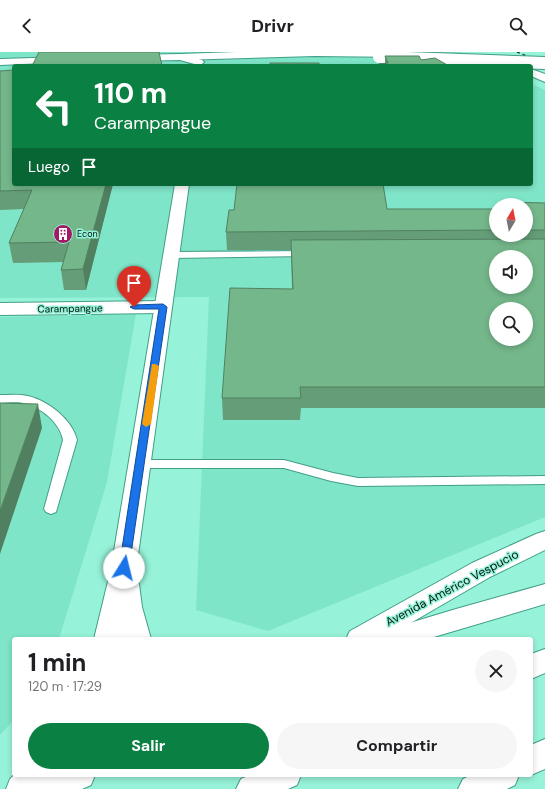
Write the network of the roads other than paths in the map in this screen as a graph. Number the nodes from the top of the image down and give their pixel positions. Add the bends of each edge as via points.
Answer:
1 (180, 57) junction
2 (230, 58) junction
3 (0, 62) edge
4 (78, 62) edge
5 (545, 63) edge
6 (60, 64) edge
7 (199, 64) edge
8 (338, 64) edge
9 (508, 64) edge
10 (0, 67) edge
11 (12, 67) edge
12 (533, 73) edge
13 (545, 78) edge
14 (182, 186) edge
15 (314, 254) edge
16 (171, 255) junction
17 (163, 307) junction
18 (0, 309) edge
19 (0, 399) edge
20 (140, 464) junction
21 (545, 480) edge
22 (51, 509) dead end
23 (545, 540) edge
24 (124, 568) junction
25 (545, 594) edge
26 (108, 637) edge
27 (136, 637) edge
28 (363, 637) edge
29 (399, 637) edge
30 (545, 660) edge
31 (533, 666) edge
32 (545, 753) edge
33 (533, 759) edge
34 (33, 777) edge
35 (74, 777) edge
36 (280, 777) edge
37 (499, 777) edge
38 (22, 789) edge
39 (47, 789) edge
40 (253, 789) edge
41 (475, 789) edge

1 - 2 main road
1 - 7 main road
1 - 7 main road via 117,61
2 - 5 main road, bridge via 379,57
2 - 7 main road
2 - 8 main road via 260,63
2 - 9 main road via 315,53 459,55 486,57
3 - 4 main road
4 - 6 main road
10 - 11 main road
12 - 13 main road
14 - 16 main road
15 - 16 lane
16 - 17 main road
17 - 18 main road, Carampangue
17 - 20 main road
19 - 22 lane via 27,400 41,406 57,418 70,433
20 - 21 lane via 284,464 358,482
20 - 24 main road
23 - 28 main road, Avenida Américo Vespucio via 475,573
24 - 26 main road
24 - 27 main road via 128,607
25 - 29 main road, Avenida Américo Vespucio
30 - 31 main road
32 - 33 main road
34 - 38 main road
35 - 39 main road
36 - 40 main road
37 - 41 main road

